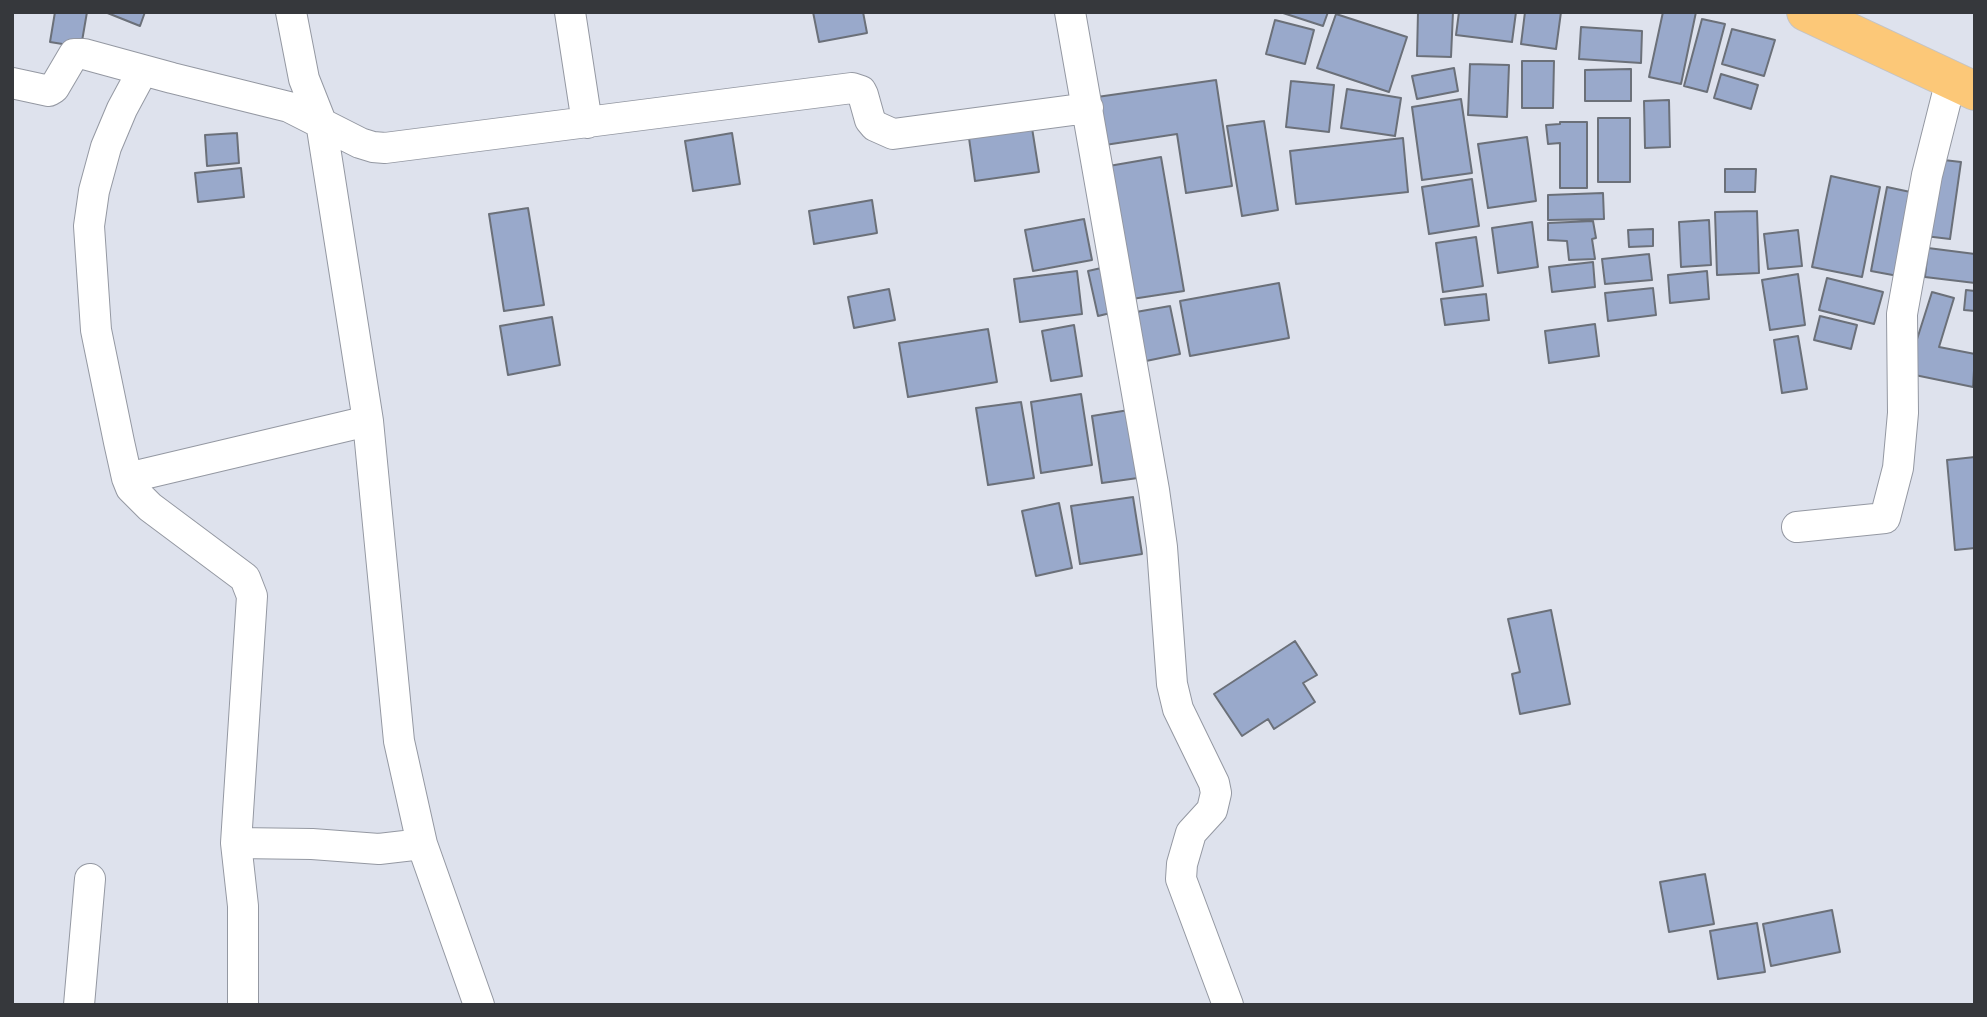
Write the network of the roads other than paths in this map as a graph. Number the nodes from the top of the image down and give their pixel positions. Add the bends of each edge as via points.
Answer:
1 (291, 12) edge
2 (570, 12) edge
3 (1070, 12) edge
4 (1806, 12) edge
5 (142, 70) junction
6 (12, 83) edge
7 (1963, 86) edge
8 (1088, 108) junction
9 (321, 122) junction
10 (587, 123) junction
11 (368, 421) junction
12 (127, 478) junction
13 (1797, 527) dead end
14 (236, 842) junction
15 (422, 844) junction
16 (90, 879) dead end
17 (79, 1005) edge
18 (243, 1005) edge
19 (479, 1005) edge
20 (1227, 1005) edge

1 - 9 street via 304,79
2 - 10 street
3 - 8 street
4 - 7 highway
5 - 6 street via 77,54 49,91
5 - 9 street via 289,107
5 - 12 street via 106,148 89,226 96,330
7 - 13 street via 1927,175 1902,314 1903,413 1898,468 1885,518
8 - 10 street via 892,134 875,126 863,94 852,88
8 - 20 street via 1154,490 1172,684 1178,709 1216,793 1212,810 1191,834 1181,879
9 - 10 street via 360,143 385,148
9 - 11 street
11 - 12 street
11 - 15 street via 400,741
12 - 14 street via 150,508 245,578 252,596
14 - 15 street via 379,849
14 - 18 street via 243,906
15 - 19 street
16 - 17 street

